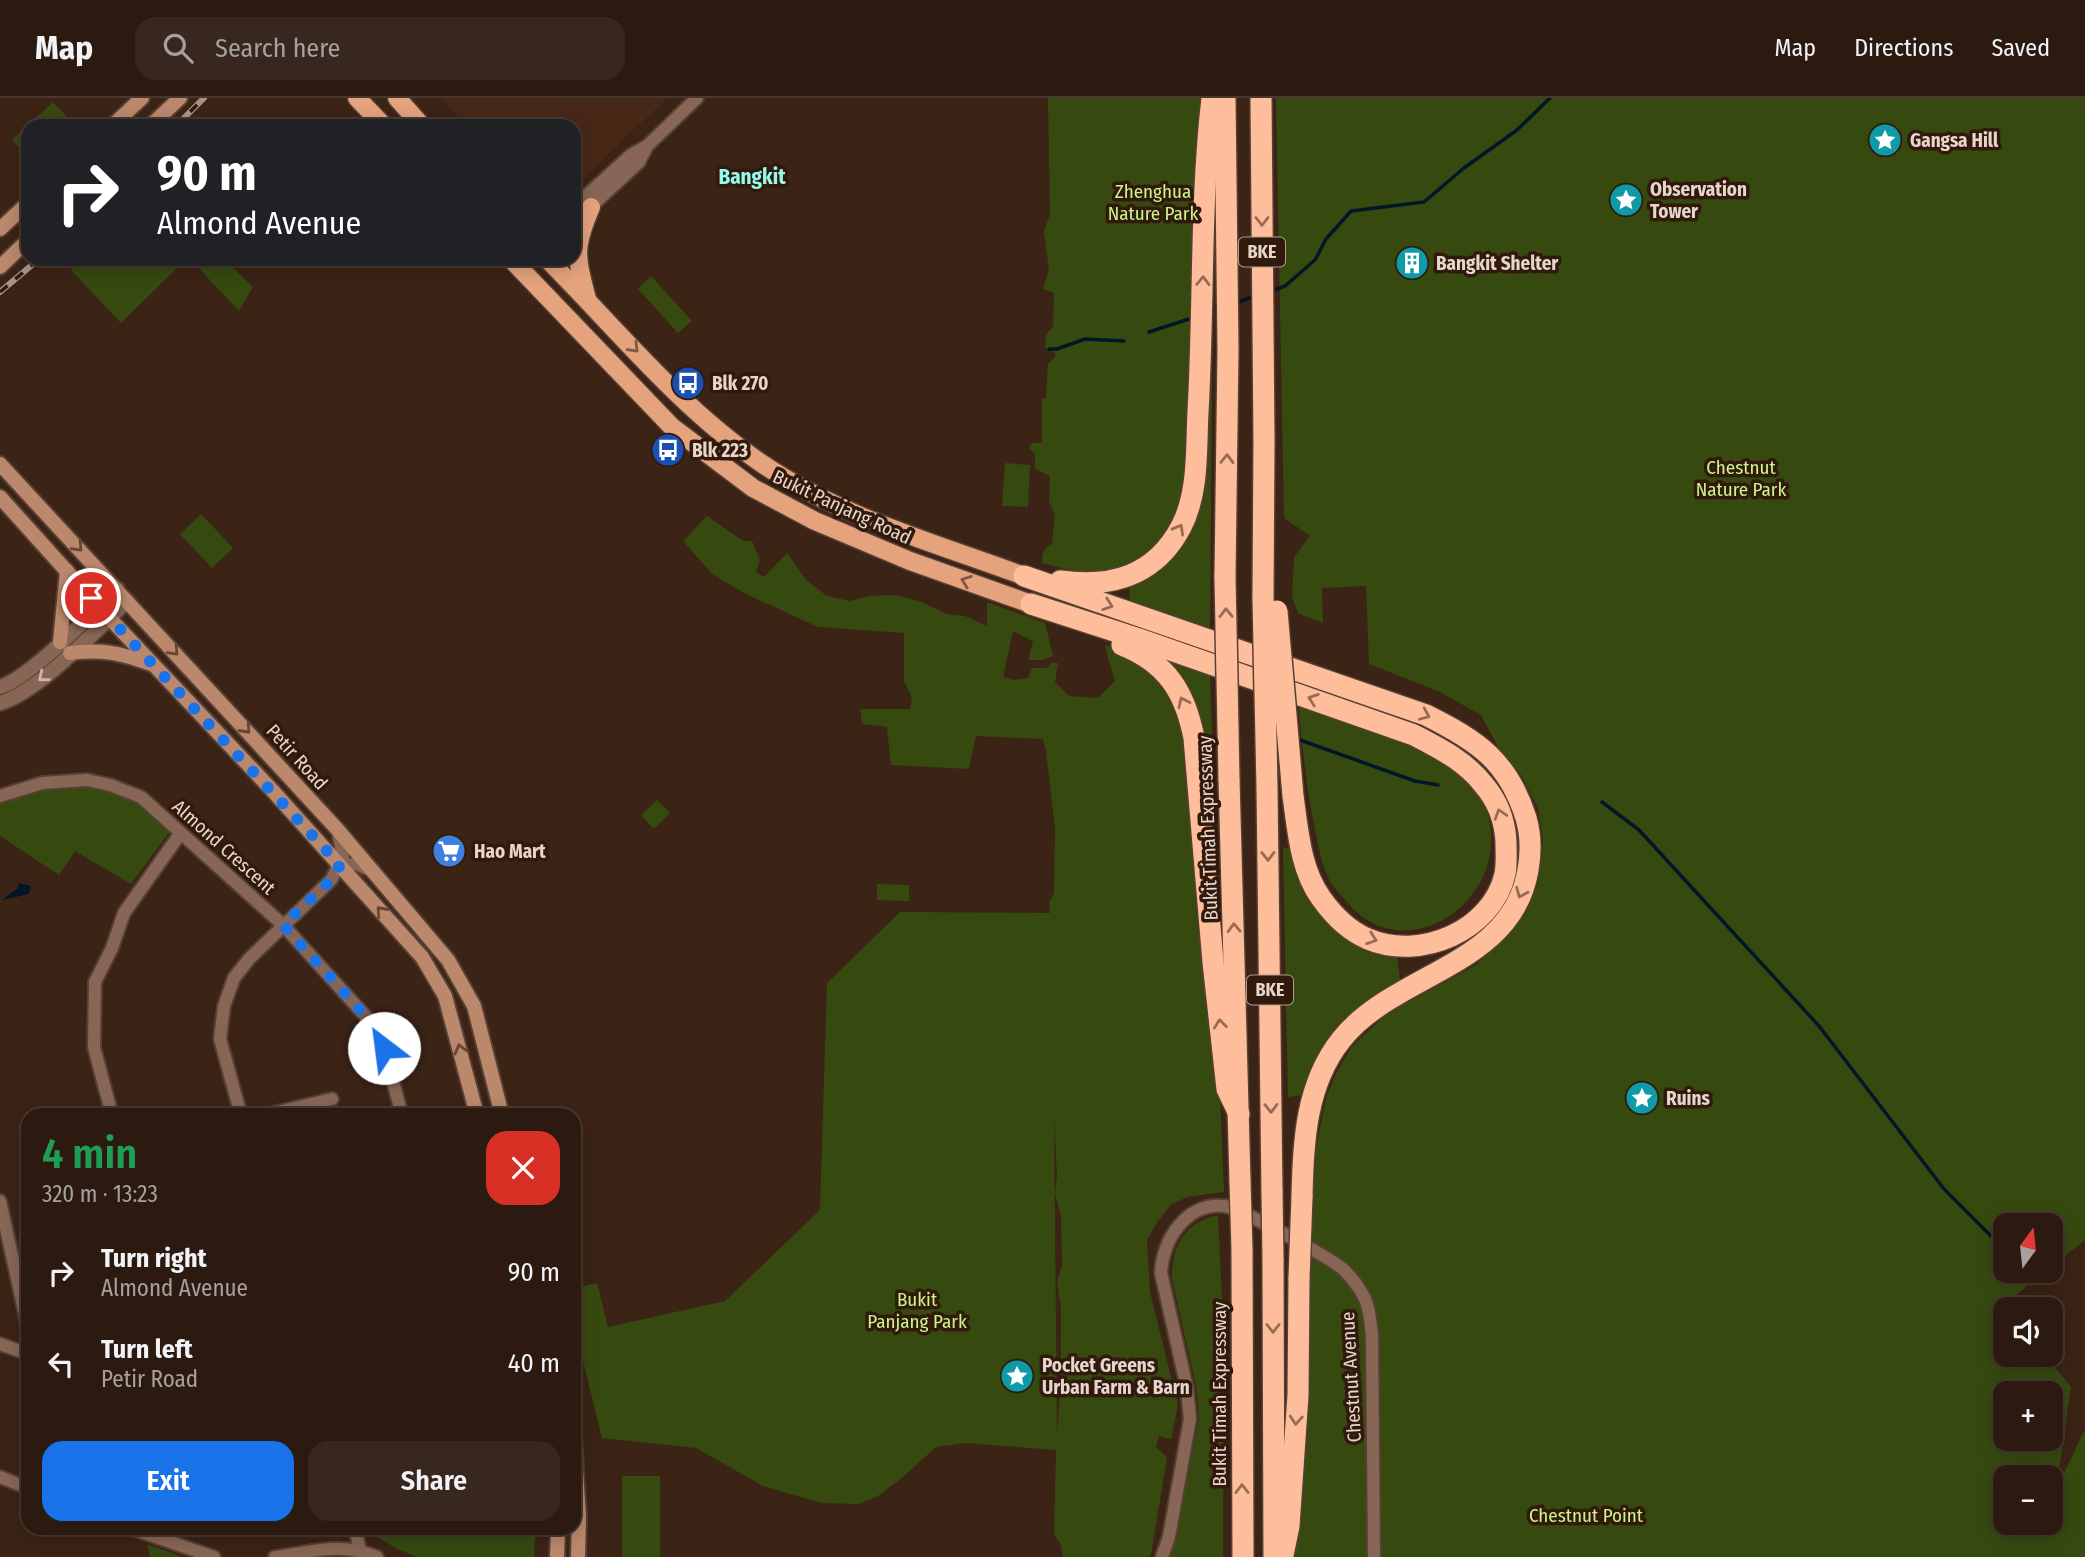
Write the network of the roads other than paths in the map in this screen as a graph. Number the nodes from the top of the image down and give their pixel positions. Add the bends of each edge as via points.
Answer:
1 (142, 98) edge
2 (180, 98) edge
3 (357, 98) edge
4 (397, 98) edge
5 (696, 98) edge
6 (1212, 98) edge
7 (1225, 98) edge
8 (1261, 98) edge
9 (120, 119) edge
10 (158, 119) edge
11 (377, 119) edge
12 (416, 119) edge
13 (581, 203) edge
14 (21, 210) edge
15 (0, 229) edge
16 (21, 247) edge
17 (523, 266) edge
18 (554, 266) edge
19 (578, 266) edge
20 (0, 267) edge
21 (587, 299) junction
22 (0, 464) edge
23 (0, 497) edge
24 (67, 571) junction
25 (1024, 576) junction
26 (117, 589) junction
27 (127, 601) junction
28 (1031, 604) joint
29 (1270, 604) junction
30 (99, 607) junction
31 (109, 618) junction
32 (1138, 645) junction
33 (65, 648) junction
34 (155, 666) junction
35 (0, 687) edge
36 (222, 702) junction
37 (0, 703) edge
38 (201, 716) junction
39 (0, 796) edge
40 (337, 829) junction
41 (180, 834) junction
42 (340, 865) junction
43 (374, 871) junction
44 (283, 925) junction
45 (332, 1099) dead end
46 (110, 1108) edge
47 (239, 1108) edge
48 (294, 1108) edge
49 (400, 1108) edge
50 (475, 1108) edge
51 (500, 1108) edge
52 (1239, 1114) junction
53 (0, 1201) edge
54 (21, 1296) edge
55 (0, 1344) edge
56 (21, 1352) edge
57 (0, 1477) edge
58 (21, 1485) edge
59 (151, 1535) edge
60 (357, 1535) edge
61 (558, 1535) edge
62 (579, 1535) edge
63 (360, 1550) junction
64 (215, 1557) edge
65 (275, 1557) edge
66 (377, 1557) edge
67 (557, 1557) edge
68 (578, 1557) edge
69 (1162, 1557) edge
70 (1243, 1557) edge
71 (1274, 1557) edge
72 (1282, 1557) edge
73 (1374, 1557) edge

1 - 9 main road
2 - 10 main road
3 - 11 main road
4 - 12 main road
5 - 13 street via 647,146 639,162
25 -> 6 highway via 1091,583 1132,576 1156,559 1182,526 1194,482
52 -> 7 highway, Bukit Timah Expressway / BKE, bridge via 1226,577
8 -> 29 highway, BKE via 1264,552
14 - 15 main road
16 - 20 main road
28 -> 17 main road, Bukit Panjang Road via 898,556 815,521 753,488 672,427
18 - 21 main road, Bukit Panjang Road
19 - 21 main road
21 -> 25 main road, Bukit Panjang Road via 698,415 761,463 822,500
22 -> 26 main road, Petir Road
23 - 24 main road
24 - 30 main road
24 - 33 main road
25 -> 72 highway, bridge via 1362,691 1459,731 1485,750 1506,774 1528,825 1531,852 1526,880 1502,926 1470,955 1363,1016 1340,1040 1313,1095 1303,1144 1298,1395 1289,1526
26 - 27 main road, Petir Road
26 - 30 street
27 - 31 street
27 -> 36 main road, Petir Road
28 - 32 highway
29 -> 32 highway, bridge via 1293,796 1302,853 1320,897 1346,926 1369,940 1399,947 1427,945 1461,932 1485,912 1497,894 1505,874 1505,831 1497,804 1482,783 1448,752 1414,734
29 -> 71 highway, BKE, bridge via 1267,788
30 - 31 main road
30 - 33 street
31 - 33 street
31 - 34 main road
52 -> 32 highway via 1227,1089 1190,718 1170,678
33 - 34 main road via 120,653
33 - 35 street
33 -> 37 street via 15,699
34 - 38 main road
36 - 38 main road via 207,703
36 -> 40 main road, Petir Road
38 - 42 main road
39 - 41 street, Almond Crescent via 42,783 87,780 141,797
40 - 42 street via 343,848
40 - 43 main road, Petir Road
41 - 44 street, Almond Crescent
41 - 46 street via 124,913 95,982 94,1047
42 - 43 street via 356,864
42 - 44 street via 331,880
50 -> 42 main road via 445,996 422,957
43 - 51 main road, Petir Road via 448,960 464,987 474,1006
44 - 47 street via 234,978 224,1006 220,1039
44 - 49 street, Almond Crescent via 369,1020 384,1048
45 - 48 street
70 -> 52 highway, Bukit Timah Expressway / BKE, bridge
53 - 54 street
55 - 56 street
57 - 58 street
59 - 64 street
60 - 63 street
61 - 67 main road
62 - 68 main road
63 - 65 street via 334,1547
63 - 66 street
69 - 73 street, Chestnut Avenue via 1190,1419 1161,1273 1163,1258 1172,1234 1187,1218 1226,1206 1343,1270 1366,1301 1372,1336

